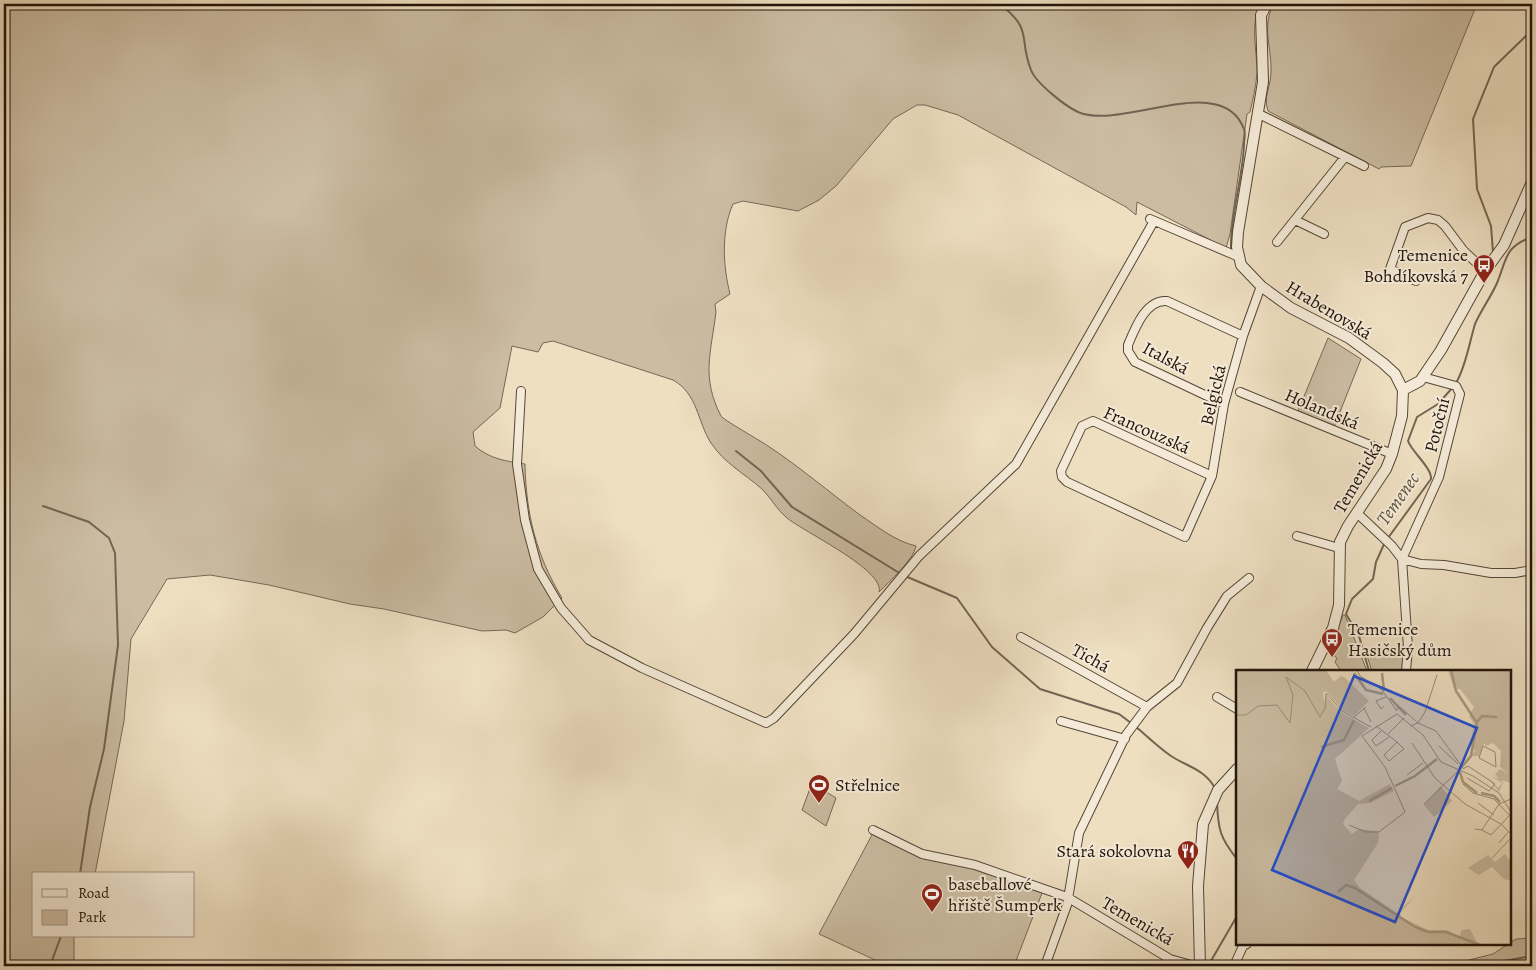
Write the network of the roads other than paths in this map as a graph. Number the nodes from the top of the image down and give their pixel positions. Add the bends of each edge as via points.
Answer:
1 (1267, 4) edge
2 (1257, 113) junction
3 (1345, 157) junction
4 (1364, 166) dead end
5 (1532, 182) edge
6 (1295, 220) junction
7 (1324, 234) dead end
8 (1276, 242) dead end
9 (1239, 257) junction
10 (1485, 271) junction
11 (1416, 281) dead end
12 (1261, 286) junction
13 (1243, 336) junction
14 (1423, 377) junction
15 (521, 390) dead end
16 (1404, 390) junction
17 (1240, 392) dead end
18 (1224, 404) junction
19 (1392, 454) junction
20 (1212, 476) junction
21 (1357, 513) junction
22 (1297, 536) dead end
23 (1185, 537) joint
24 (1339, 548) junction
25 (1402, 559) junction
26 (1532, 570) edge
27 (1248, 578) dead end
28 (1021, 637) dead end
29 (1312, 670) edge
30 (1406, 670) edge
31 (1217, 697) dead end
32 (1147, 707) junction
33 (1236, 708) edge
34 (1061, 721) dead end
35 (1125, 738) junction
36 (1236, 770) edge
37 (873, 830) dead end
38 (1067, 897) junction
39 (1244, 945) edge
40 (1175, 964) edge
41 (1044, 966) edge
42 (1195, 966) edge
43 (1200, 966) edge
44 (1234, 966) edge

1 - 2 street via 1261,15 1262,82
2 - 3 street
2 - 9 street via 1238,232
3 - 4 street
3 - 6 street
5 - 10 street via 1504,245
6 - 7 street
6 - 8 street
9 - 12 street, Hrabenovská via 1245,270
9 - 15 street via 1152,220 1016,464 919,556 854,634 766,723 642,668 589,640 562,608 538,569 525,520 517,464
10 - 11 street via 1445,226 1428,218 1405,227 1390,269
10 - 14 street
12 - 13 street, Belgická
12 - 16 street, Hrabenovská via 1291,308 1349,338 1395,374
13 - 18 street, Belgická
13 - 18 street, Italská via 1160,300 1150,305 1128,345 1134,362
14 - 16 street
14 - 25 street, Potoční via 1459,388 1460,398 1439,477
16 - 19 street, Temenická via 1402,416
17 - 19 street, Holandská
18 - 20 street, Belgická
19 - 21 street, Temenická
20 - 23 street, Belgická
20 - 23 street, Francouzská via 1093,421 1082,426 1062,465 1062,477 1067,482
21 - 24 street, Temenická via 1343,534
21 - 25 street
22 - 24 street
24 - 29 street, Temenická via 1339,605 1333,628
25 - 26 street via 1491,573
25 - 30 street, Potoční via 1408,648
27 - 32 street via 1227,596 1178,682
28 - 32 street, Tichá
31 - 33 street
32 - 35 street
34 - 35 street
35 - 38 street via 1079,833
36 - 43 street, Temenická via 1218,790 1203,824 1198,886
37 - 38 street, Temenická via 922,854 975,865
38 - 40 street, Temenická
38 - 41 street via 1067,905
39 - 44 street
40 - 42 street, Temenická

